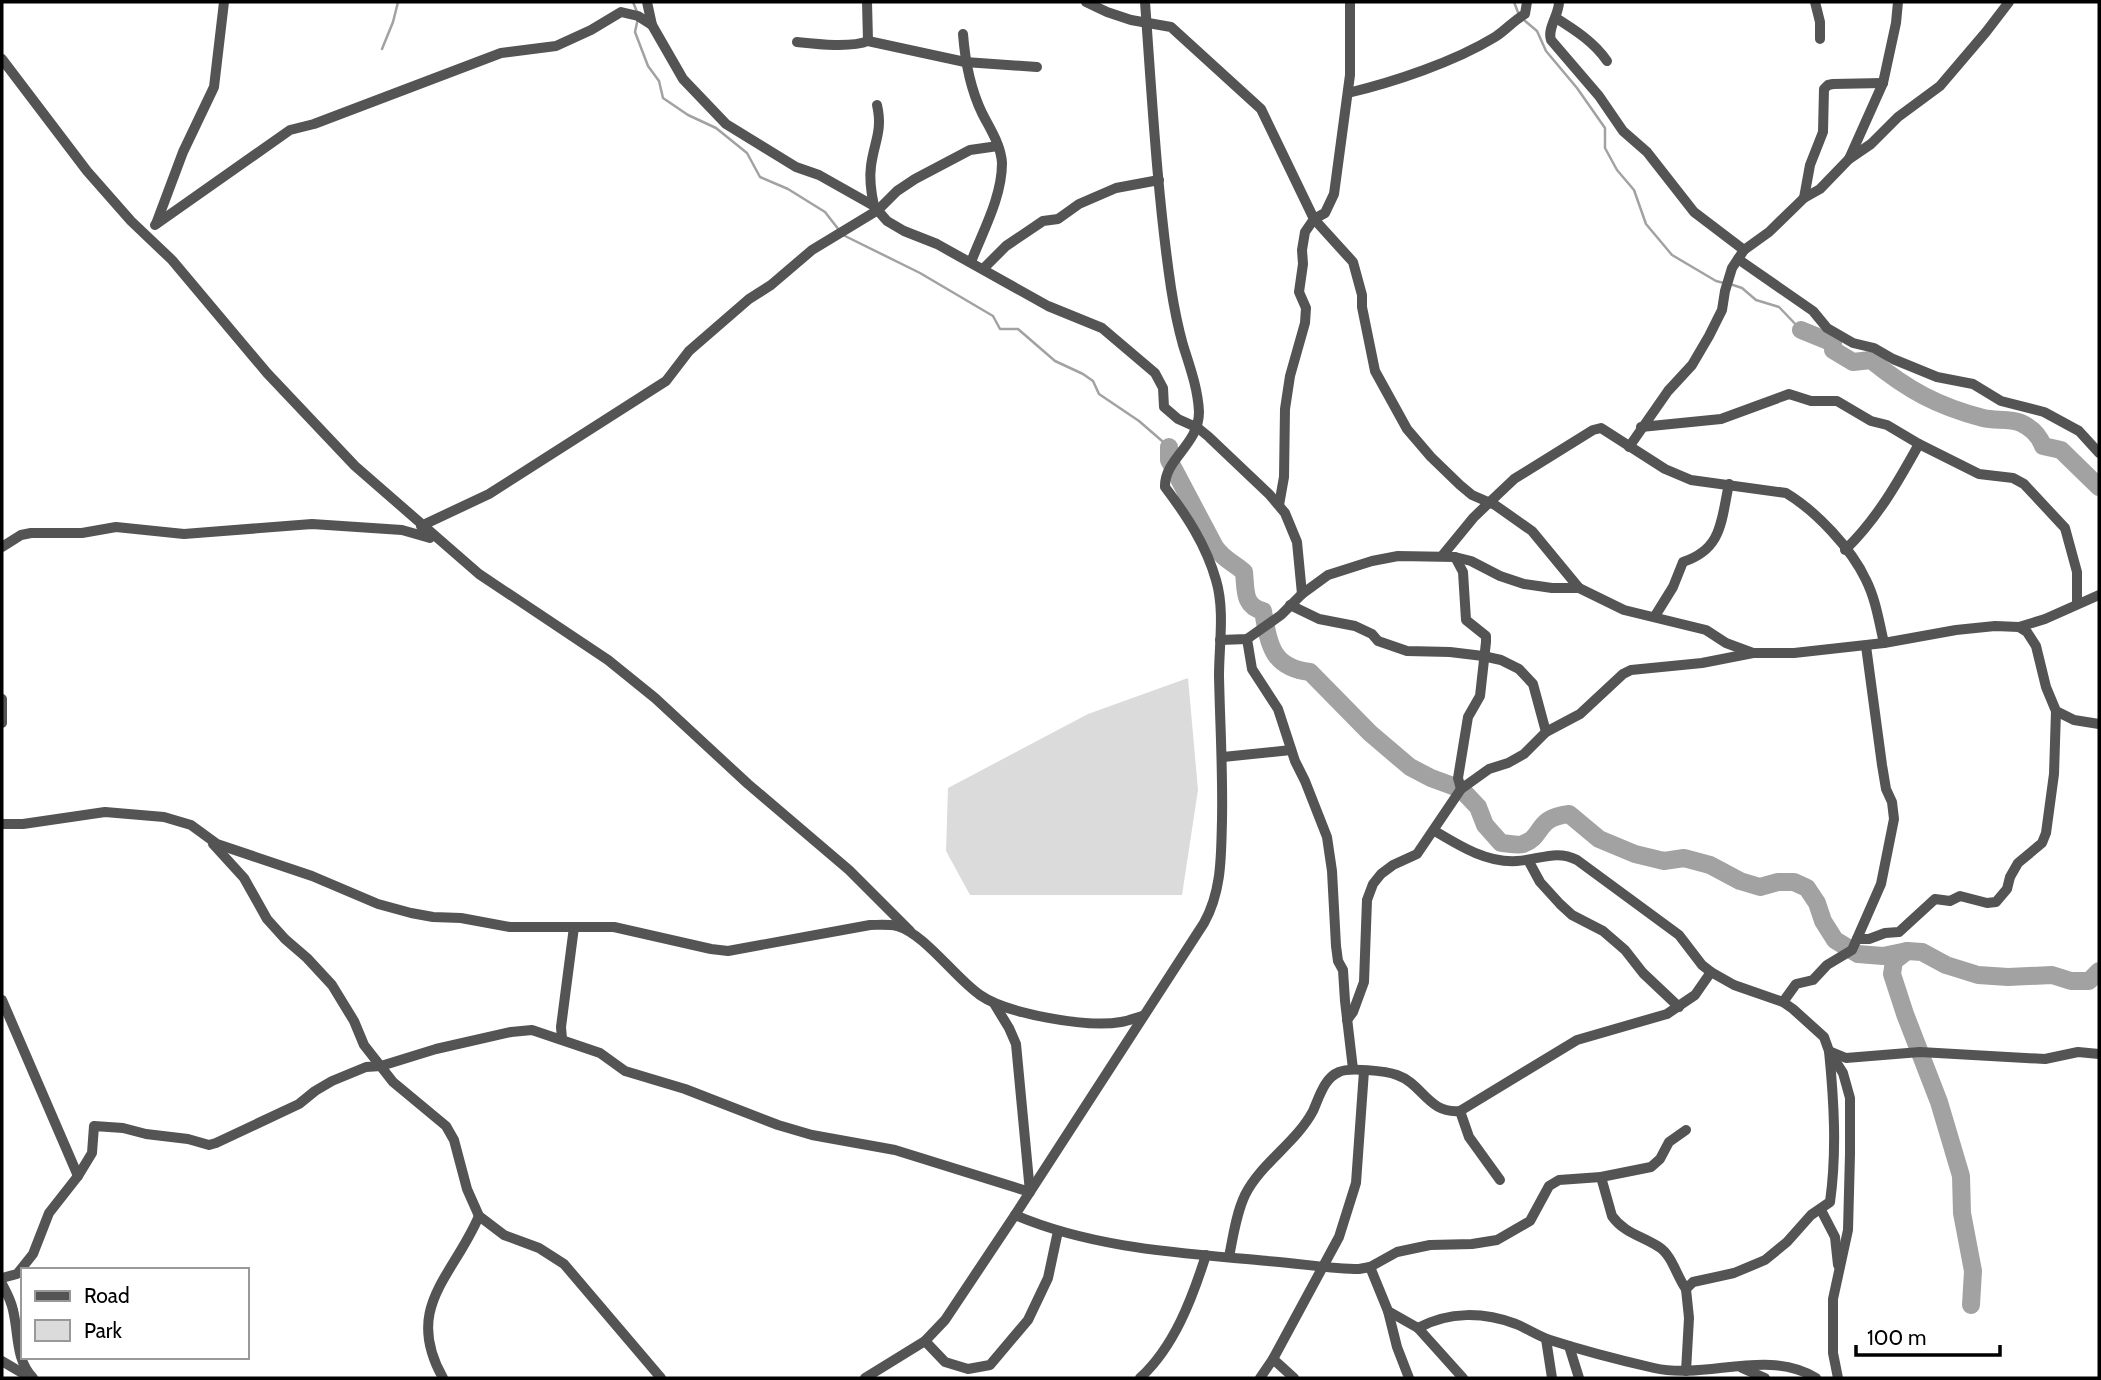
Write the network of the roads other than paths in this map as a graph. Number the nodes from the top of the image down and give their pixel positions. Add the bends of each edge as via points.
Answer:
1 (224, 2) edge
2 (647, 2) edge
3 (867, 2) edge
4 (1086, 2) edge
5 (1145, 2) edge
6 (1350, 2) edge
7 (1527, 2) edge
8 (1559, 2) edge
9 (1815, 2) edge
10 (1898, 2) edge
11 (2009, 2) edge
12 (1556, 18) junction
13 (1146, 24) junction
14 (652, 25) junction
15 (963, 34) dead end
16 (1820, 39) dead end
17 (868, 41) junction
18 (797, 42) dead end
19 (2, 59) edge
20 (965, 61) junction
21 (1607, 61) dead end
22 (1037, 67) dead end
23 (1883, 83) junction
24 (1348, 93) junction
25 (877, 105) dead end
26 (998, 146) junction
27 (1849, 159) junction
28 (1159, 180) junction
29 (1804, 198) junction
30 (876, 208) junction
31 (1314, 219) junction
32 (155, 225) junction
33 (150, 239) junction
34 (1741, 255) junction
35 (971, 262) junction
36 (983, 269) junction
37 (1198, 428) junction
38 (1641, 428) junction
39 (1919, 444) junction
40 (1629, 447) junction
41 (2099, 453) edge
42 (1729, 484) junction
43 (1488, 502) junction
44 (1279, 505) junction
45 (421, 526) junction
46 (443, 544) junction
47 (2, 547) edge
48 (1845, 550) junction
49 (1442, 556) junction
50 (1455, 557) junction
51 (1579, 588) junction
52 (1302, 594) junction
53 (2099, 595) edge
54 (2077, 604) junction
55 (1290, 605) junction
56 (1655, 616) junction
57 (2019, 627) junction
58 (1247, 639) junction
59 (1220, 640) junction
60 (1884, 643) junction
61 (1866, 646) junction
62 (1753, 653) junction
63 (1483, 656) junction
64 (2, 699) edge
65 (2056, 711) junction
66 (2, 723) edge
67 (2099, 724) edge
68 (1546, 732) junction
69 (1292, 750) junction
70 (1223, 757) junction
71 (1461, 789) junction
72 (2, 824) edge
73 (1435, 831) junction
74 (209, 840) junction
75 (1528, 860) junction
76 (574, 926) junction
77 (910, 932) junction
78 (1857, 939) junction
79 (1711, 972) junction
80 (2, 1000) edge
81 (1783, 1002) junction
82 (995, 1005) junction
83 (1679, 1007) junction
84 (1142, 1016) junction
85 (1347, 1020) junction
86 (562, 1039) junction
87 (1829, 1051) junction
88 (2099, 1054) edge
89 (380, 1066) junction
90 (1358, 1070) junction
91 (1460, 1111) junction
92 (1686, 1130) dead end
93 (78, 1176) junction
94 (1601, 1177) junction
95 (1500, 1180) dead end
96 (1030, 1192) junction
97 (1821, 1210) junction
98 (1015, 1215) junction
99 (479, 1216) junction
100 (1058, 1231) junction
101 (1206, 1255) junction
102 (1229, 1257) junction
103 (1325, 1265) junction
104 (1370, 1267) junction
105 (22, 1268) edge
106 (1839, 1268) junction
107 (21, 1269) edge
108 (2, 1281) edge
109 (1686, 1289) junction
110 (2, 1298) edge
111 (1388, 1311) junction
112 (1418, 1328) junction
113 (1546, 1339) junction
114 (925, 1341) junction
115 (1570, 1346) junction
116 (1273, 1359) junction
117 (2, 1361) edge
118 (1741, 1367) junction
119 (1686, 1371) junction
120 (32, 1378) edge
121 (443, 1378) edge
122 (661, 1378) edge
123 (865, 1378) edge
124 (1140, 1378) edge
125 (1259, 1378) edge
126 (1294, 1378) edge
127 (1409, 1378) edge
128 (1463, 1378) edge
129 (1552, 1378) edge
130 (1579, 1378) edge
131 (1765, 1378) edge
132 (1816, 1378) edge
133 (1838, 1378) edge

1 - 32 street via 214,87
2 - 14 street
3 - 17 street
4 - 13 street
5 - 13 street
6 - 24 street
7 - 24 street via 1510,27 1475,48
8 - 12 street
9 - 16 street
10 - 23 street
11 - 27 street via 1940,86
12 - 21 street via 1582,35
12 - 34 street via 1551,40 1600,96 1623,131 1647,152 1700,217
13 - 28 street
13 - 31 street via 1178,32 1261,109
14 - 30 street via 683,79 726,124
14 - 32 street via 621,12 556,46 501,53 290,130
15 - 20 street
17 - 18 street
17 - 20 street
19 - 33 street via 84,167
20 - 22 street
20 - 26 street
23 - 27 street
23 - 29 street via 1833,84 1824,89 1823,132
24 - 31 street via 1334,194 1325,213
25 - 30 street via 879,135 870,178
26 - 30 street via 970,150 936,166
26 - 35 street via 1002,165 999,190
27 - 29 street via 1820,189
28 - 36 street via 1116,188 1058,219 1043,221 1006,246
28 - 37 street via 1171,290 1198,400
29 - 34 street
30 - 35 street via 904,231
30 - 45 street via 749,299 689,351 666,381 489,494
31 - 43 street via 1353,262 1375,371 1393,407 1431,457 1472,495
31 - 44 street via 1305,232 1302,250 1299,292 1306,308 1305,323 1285,410
32 - 33 street
33 - 45 street via 302,411
34 - 38 street via 1728,279 1722,310 1692,365
34 - 41 street via 1844,338 1937,377 1973,384 2001,401 2044,412 2079,431
35 - 36 street
36 - 37 street via 1048,306 1102,328 1155,373 1163,388 1164,407
37 - 44 street
37 - 59 street via 1168,471 1165,487 1191,523 1216,580
38 - 39 street via 1721,419 1788,394 1811,401 1837,401
38 - 40 street
39 - 48 street via 1889,498
39 - 54 street via 1979,474 2024,484 2065,528 2077,572
40 - 42 street via 1691,480
40 - 43 street via 1609,432 1593,429 1514,478
42 - 48 street via 1786,493 1818,518
42 - 56 street via 1717,539 1694,559 1683,562
43 - 49 street
43 - 51 street via 1532,531
44 - 52 street via 1297,542
45 - 46 street
46 - 47 street via 412,531 303,524 184,534 125,527 71,534 31,533
46 - 77 street via 655,698 849,870
48 - 60 street via 1866,579
49 - 50 street
49 - 52 street via 1398,556 1353,566 1328,575
50 - 51 street via 1511,581
50 - 63 street via 1463,572 1466,620 1486,636
51 - 56 street via 1625,610
52 - 55 street
53 - 54 street
54 - 57 street
55 - 58 street
55 - 63 street via 1319,619 1355,626 1406,651
56 - 62 street via 1699,627
57 - 60 street via 1956,630
57 - 65 street via 2036,646
58 - 59 street
58 - 69 street via 1252,669 1274,702
59 - 70 street
60 - 61 street
61 - 62 street
61 - 78 street via 1894,820 1881,884
62 - 68 street via 1631,670 1580,714
63 - 68 street via 1519,669 1533,684
63 - 71 street via 1480,696 1468,717 1458,778
64 - 66 street
65 - 67 street
65 - 78 street via 2046,832 2042,843 2018,863 2007,890 1996,902 1959,895 1950,901 1935,899 1899,932
68 - 71 street via 1524,754 1489,769
69 - 70 street
69 - 85 street via 1327,837
70 - 84 street via 1215,900
71 - 73 street
72 - 74 street via 126,812 184,822
73 - 75 street via 1477,854
73 - 85 street via 1417,855 1393,865 1373,884 1367,900 1364,982
74 - 76 street via 411,913 510,927
74 - 89 street via 244,878 267,919 332,985
75 - 79 street via 1555,855 1577,860 1679,935
75 - 83 street via 1560,904 1625,950
76 - 77 street via 614,927 729,951 870,925 898,926
76 - 86 street
77 - 82 street
78 - 81 street via 1852,950 1827,965 1813,981 1796,984
79 - 81 street
79 - 83 street via 1695,995
80 - 93 street
81 - 87 street via 1824,1037
82 - 84 street via 1099,1023
82 - 96 street via 1018,1054
83 - 91 street via 1577,1040
84 - 96 street
85 - 90 street
86 - 89 street via 522,1030
86 - 96 street via 600,1053 625,1071 778,1125 895,1150
87 - 88 street via 1846,1058 1920,1052 2045,1059 2078,1052
87 - 97 street via 1834,1176 1830,1202
87 - 106 street via 1843,1073 1850,1098 1849,1230
89 - 93 street via 332,1081 299,1104 209,1145 94,1126 92,1153
89 - 99 street via 451,1132
90 - 91 street via 1398,1075 1437,1107
90 - 102 street via 1338,1072 1328,1080 1312,1113 1253,1182 1239,1212
90 - 103 street via 1356,1183
91 - 95 street via 1469,1137
92 - 94 street via 1669,1142 1651,1167
93 - 105 street via 49,1213 33,1254
94 - 104 street via 1559,1180 1549,1186 1530,1221 1497,1240 1397,1252
94 - 109 street via 1615,1221 1665,1252
96 - 98 street
97 - 106 street via 1835,1237
97 - 109 street via 1765,1260 1693,1282
98 - 100 street
98 - 114 street via 945,1320
99 - 121 street via 433,1296 426,1331
99 - 122 street via 505,1235 564,1264
100 - 101 street via 1114,1244
100 - 114 street via 1048,1278 1028,1320 990,1365 968,1369 945,1362
101 - 102 street
101 - 124 street via 1177,1328
102 - 103 street
103 - 104 street
103 - 116 street
104 - 111 street
106 - 133 street via 1833,1299
107 - 108 street
108 - 110 street
108 - 120 street via 14,1311 20,1357
109 - 119 street
111 - 112 street
111 - 127 street
112 - 113 street via 1451,1316 1482,1316 1519,1325
112 - 128 street
113 - 115 street
113 - 129 street
114 - 123 street
115 - 119 street via 1659,1369
115 - 130 street
116 - 125 street
116 - 126 street
117 - 120 street
118 - 119 street
118 - 131 street
118 - 132 street via 1778,1365 1798,1368

